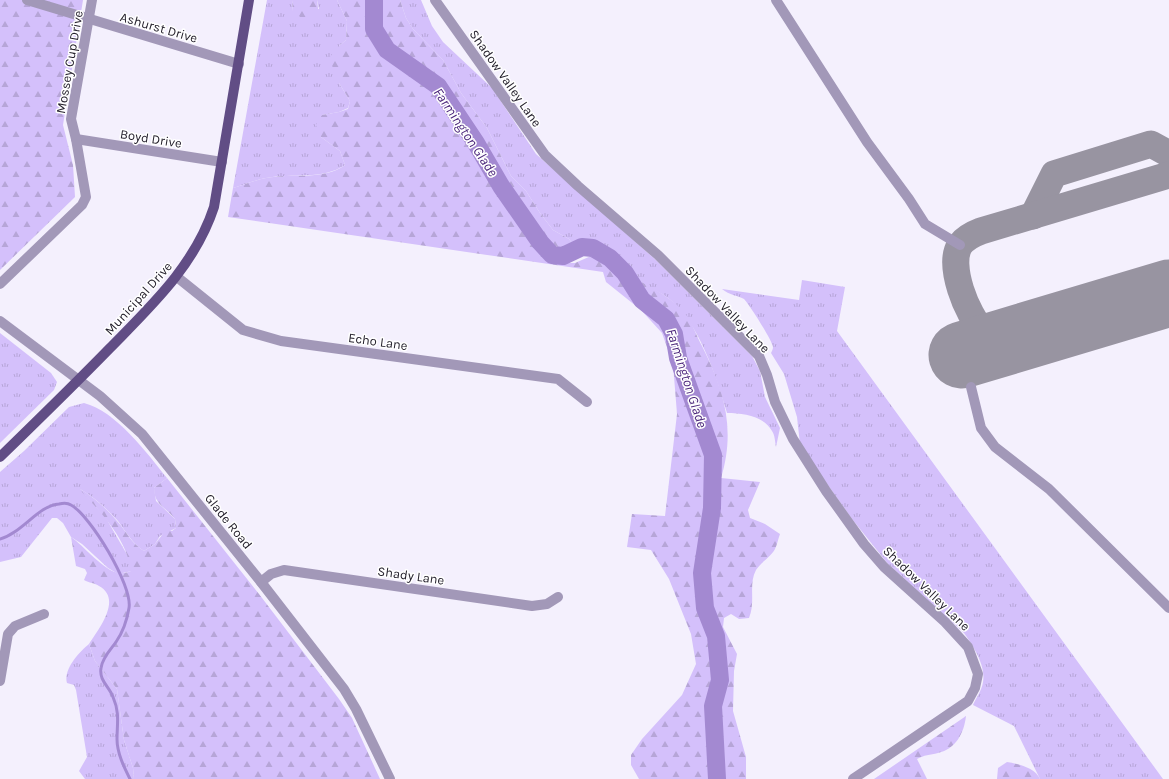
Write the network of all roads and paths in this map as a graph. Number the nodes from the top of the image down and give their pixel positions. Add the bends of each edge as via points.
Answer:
1 (27, 0) edge
2 (92, 0) edge
3 (249, 0) edge
4 (434, 0) edge
5 (776, 0) edge
6 (89, 20) junction
7 (239, 64) junction
8 (76, 139) junction
9 (222, 162) junction
10 (960, 245) dead end
11 (177, 277) junction
12 (0, 284) edge
13 (0, 321) edge
14 (78, 380) junction
15 (971, 387) dead end
16 (588, 402) dead end
17 (0, 458) edge
18 (261, 582) junction
19 (558, 597) dead end
20 (1169, 608) edge
21 (44, 614) dead end
22 (0, 682) edge
23 (390, 779) edge
24 (854, 779) edge

1 - 6 street, Ashurst Drive
2 - 6 street, Mossey Cup Drive
3 - 7 main road, Municipal Drive
4 - 24 street, Shadow Valley Lane via 545,155 658,255 759,356 775,402 793,439 860,538 884,567 945,622 968,647 978,674 975,688 968,701
5 - 10 street via 867,142 925,224
6 - 7 street, Ashurst Drive
6 - 8 street, Mossey Cup Drive via 71,120
7 - 9 main road, Municipal Drive
8 - 9 street, Boyd Drive
8 - 12 street, Mossey Cup Drive via 86,196 82,204
9 - 11 main road, Municipal Drive via 214,207 207,228
11 - 14 main road, Municipal Drive
11 - 16 street, Echo Lane via 243,330 281,341 558,379
13 - 14 street, Glade Road
14 - 17 main road, Municipal Drive
14 - 18 street, Glade Road via 142,434
15 - 20 street via 982,428 995,447 1049,489
18 - 19 street, Shady Lane via 271,574 284,570 532,606 547,604
18 - 23 street, Glade Road via 344,689 356,708
21 - 22 street via 15,626 8,634

